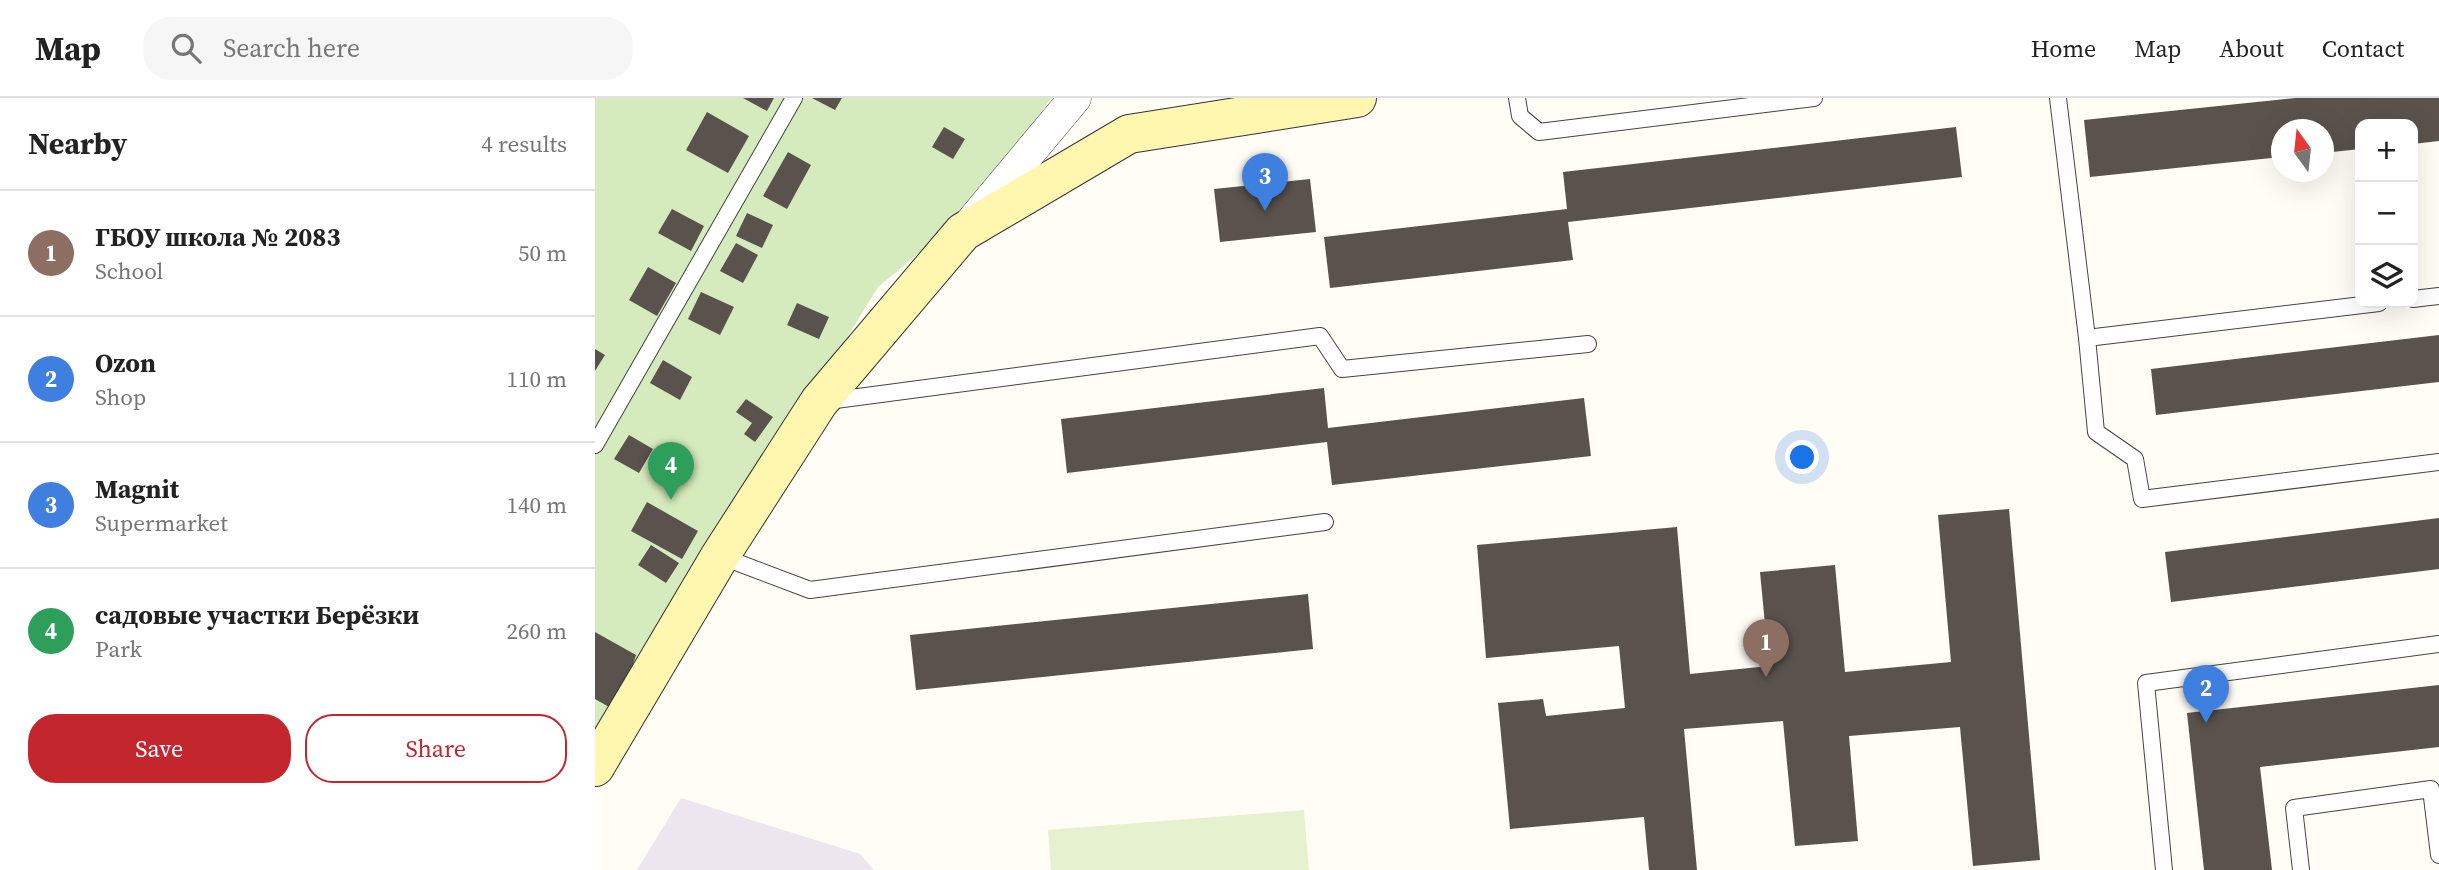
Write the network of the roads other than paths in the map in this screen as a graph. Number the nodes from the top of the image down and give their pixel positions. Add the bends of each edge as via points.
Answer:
1 (794, 98) edge
2 (1075, 98) edge
3 (1357, 98) edge
4 (1517, 98) edge
5 (1814, 98) edge
6 (2058, 98) edge
7 (963, 232) junction
8 (2439, 296) edge
9 (2418, 298) edge
10 (2355, 306) edge
11 (2087, 338) junction
12 (1588, 344) dead end
13 (819, 402) junction
14 (595, 446) edge
15 (2439, 462) edge
16 (1325, 522) dead end
17 (720, 556) junction
18 (2439, 644) edge
19 (595, 767) edge
20 (2439, 855) edge
21 (2164, 870) edge
22 (2301, 870) edge

1 - 14 lane
2 - 7 street
3 - 7 street via 1129,134
4 - 5 lane via 1520,116 1539,132
6 - 11 lane
7 - 13 street
8 - 9 lane
10 - 11 lane
11 - 15 lane via 2096,432 2135,459 2142,499
12 - 13 lane via 1342,369 1320,336
13 - 17 street
16 - 17 lane via 810,590
17 - 19 street
18 - 21 lane via 2146,683
20 - 22 lane via 2431,789 2294,808

